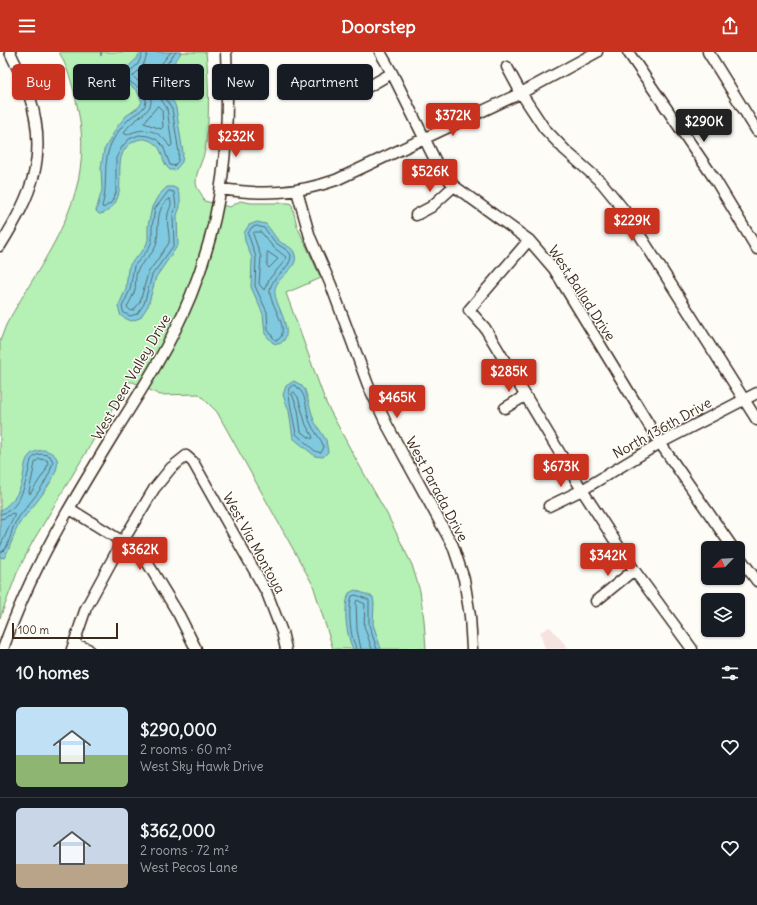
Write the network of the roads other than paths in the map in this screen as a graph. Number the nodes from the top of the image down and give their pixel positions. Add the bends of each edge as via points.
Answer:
1 (10, 52) edge
2 (226, 52) edge
3 (380, 52) edge
4 (597, 52) edge
5 (628, 52) edge
6 (708, 52) edge
7 (507, 67) dead end
8 (392, 73) junction
9 (373, 84) edge
10 (521, 93) junction
11 (757, 131) edge
12 (424, 138) junction
13 (454, 186) junction
14 (221, 189) junction
15 (297, 191) junction
16 (416, 216) dead end
17 (529, 240) junction
18 (0, 246) edge
19 (757, 249) edge
20 (757, 393) edge
21 (525, 396) junction
22 (744, 400) junction
23 (505, 408) dead end
24 (757, 420) edge
25 (660, 443) junction
26 (582, 490) junction
27 (549, 506) dead end
28 (70, 509) junction
29 (728, 541) edge
30 (122, 542) junction
31 (745, 565) edge
32 (634, 570) junction
33 (757, 581) edge
34 (596, 601) dead end
35 (73, 647) edge
36 (3, 649) edge
37 (88, 649) edge
38 (196, 649) edge
39 (286, 649) edge
40 (472, 649) edge
41 (691, 649) edge

1 - 18 street via 28,92 35,118 36,168 21,213
2 - 14 street, West Deer Valley Drive via 228,124
3 - 8 street, West Ballad Drive
4 - 10 street
5 - 19 street via 716,181
6 - 11 street
7 - 10 street
8 - 9 street
8 - 12 street, West Ballad Drive
10 - 12 street
10 - 22 street via 544,128 602,183 624,210
12 - 13 street, West Ballad Drive via 438,166
12 - 15 street via 336,180
13 - 16 street via 431,207
13 - 17 street, West Ballad Drive
14 - 15 street via 275,193
14 - 28 street, West Deer Valley Drive via 202,266 169,343
15 - 40 street, West Parada Drive via 310,237 331,285 368,385 453,546 464,580
17 - 21 street via 469,310 484,328
17 - 25 street, West Ballad Drive via 554,270
20 - 22 street, North 136th Drive
21 - 23 street
21 - 26 street
22 - 24 street
22 - 25 street, North 136th Drive
25 - 26 street, North 136th Drive
25 - 29 street, West Ballad Drive
26 - 27 street, North 136th Drive
26 - 32 street
28 - 30 street
28 - 36 street, West Deer Valley Drive via 28,586
30 - 35 street via 86,608
30 - 38 street via 147,562
30 - 39 street, West Via Montoya via 154,489 171,468 186,456 194,462 266,593
31 - 33 street
32 - 34 street
32 - 41 street
35 - 37 street

